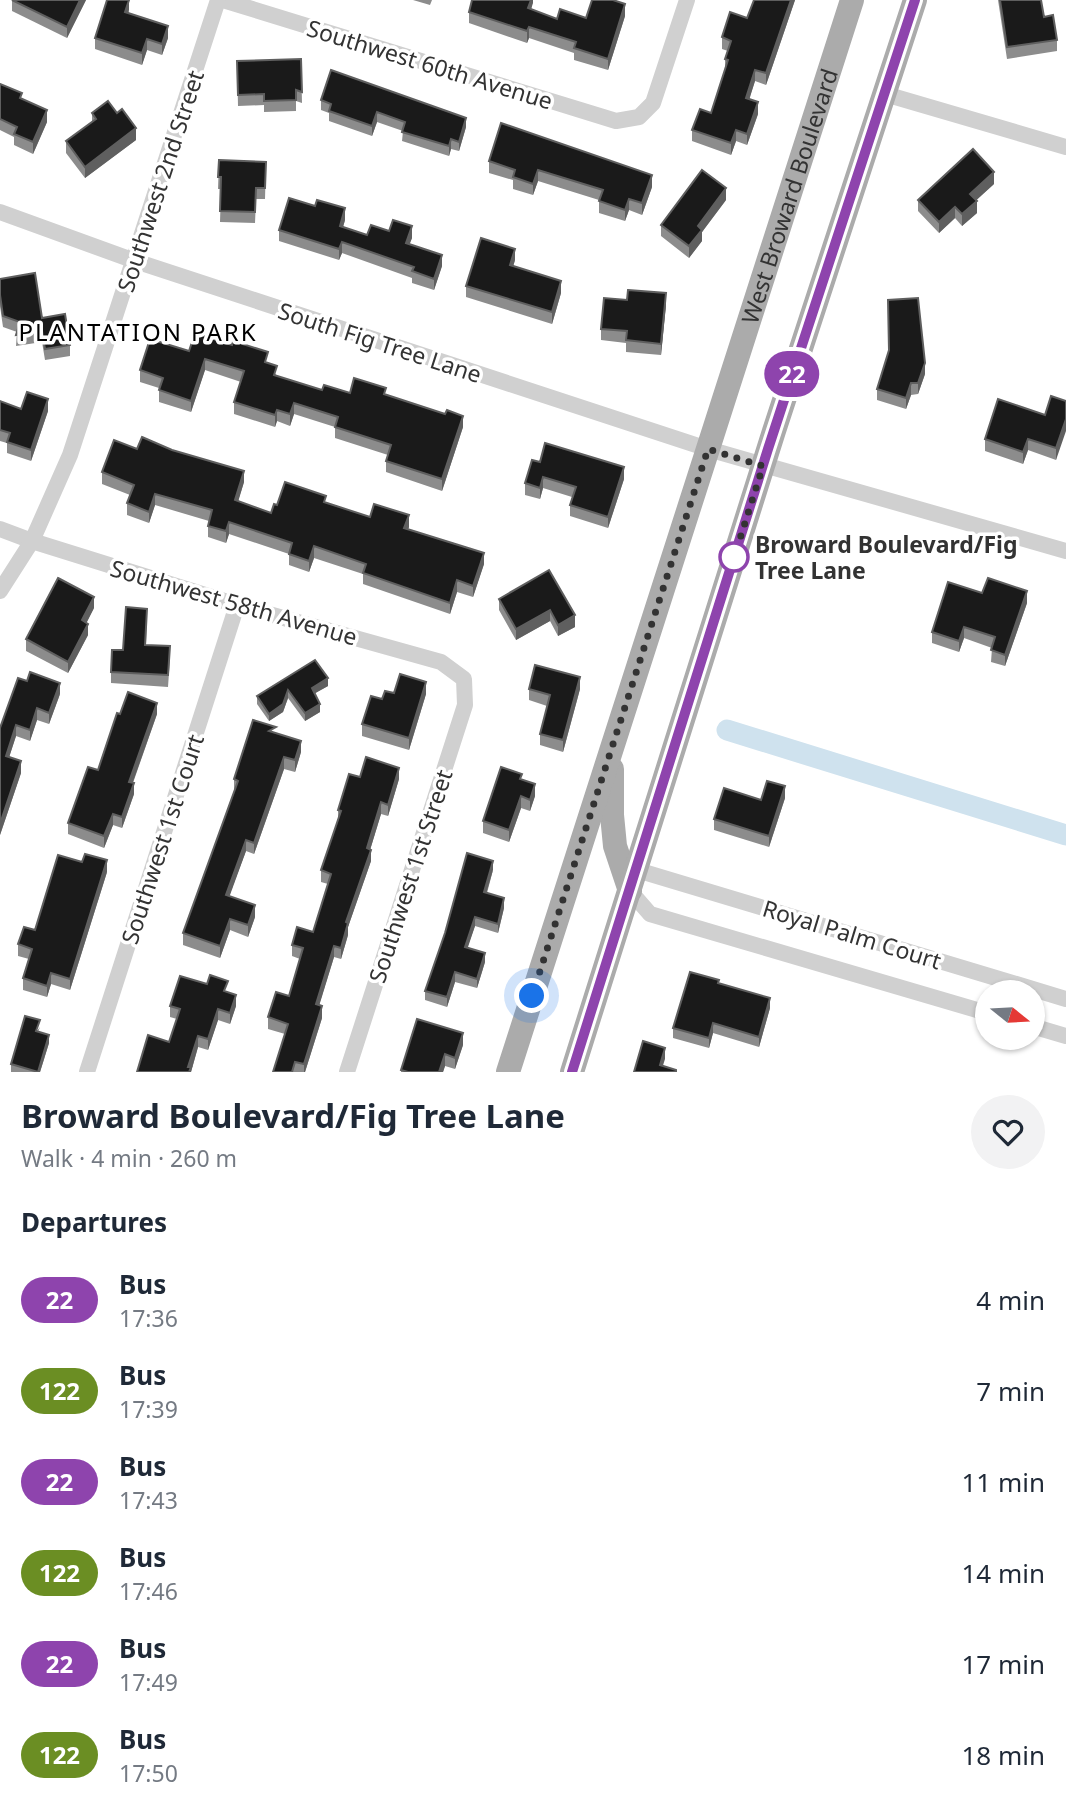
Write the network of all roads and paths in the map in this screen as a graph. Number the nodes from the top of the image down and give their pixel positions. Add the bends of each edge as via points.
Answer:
1 (220, 0) edge
2 (687, 0) edge
3 (852, 0) edge
4 (915, 0) edge
5 (885, 94) junction
6 (1066, 147) edge
7 (0, 212) edge
8 (135, 261) junction
9 (708, 449) junction
10 (763, 466) junction
11 (0, 529) edge
12 (32, 541) junction
13 (1066, 551) edge
14 (0, 591) edge
15 (237, 605) junction
16 (464, 679) joint
17 (613, 743) junction
18 (634, 881) junction
19 (1066, 999) edge
20 (975, 1009) edge
21 (1045, 1030) edge
22 (1066, 1036) edge
23 (87, 1072) edge
24 (347, 1072) edge
25 (508, 1072) edge
26 (572, 1072) edge

1 - 2 street, Southwest 60th Avenue via 617,121 639,117 653,103
1 - 8 street, Southwest 2nd Street
3 - 9 main road, West Broward Boulevard
4 - 5 main road
5 - 6 street
5 - 10 main road
7 - 8 street, South Fig Tree Lane
8 - 9 street, South Fig Tree Lane
8 - 12 street, Southwest 2nd Street via 70,455
9 - 10 street, South Fig Tree Lane
9 - 17 main road, West Broward Boulevard
10 - 13 street, South Fig Tree Lane
10 - 18 main road
11 - 12 street, Southwest 58th Avenue
12 - 14 street, Southwest 2nd Street
12 - 15 street, Southwest 58th Avenue
15 - 16 street, Southwest 58th Avenue via 441,662
15 - 23 street, Southwest 1st Court
16 - 24 street, Southwest 1st Street via 465,705
17 - 18 main road via 614,835
17 - 25 main road, West Broward Boulevard
18 - 19 street, Royal Palm Court
18 - 20 street, Royal Palm Court via 650,914
18 - 26 main road
21 - 22 street

